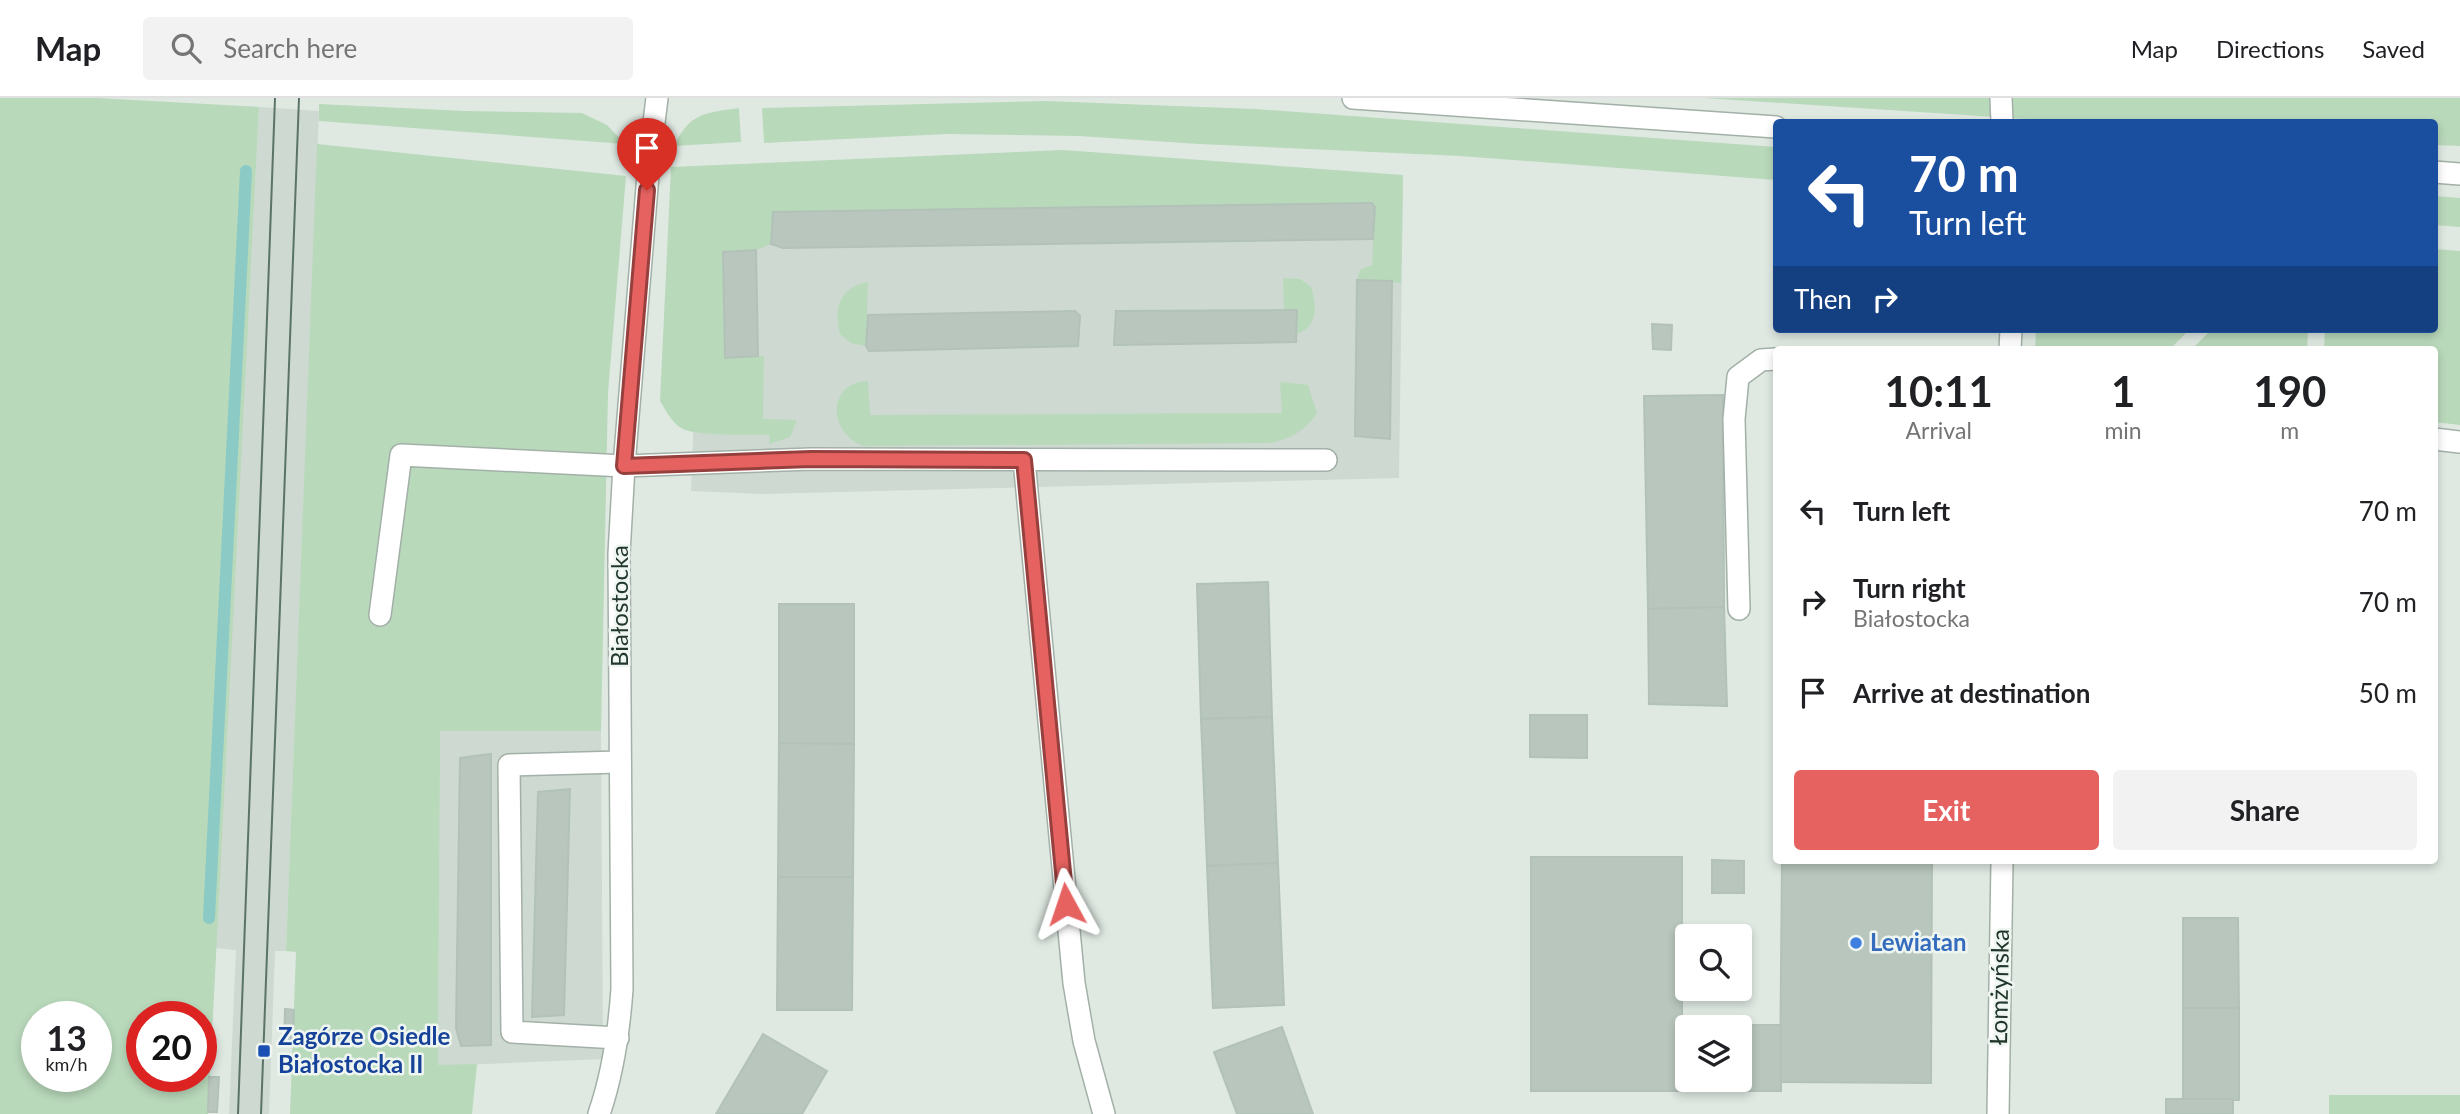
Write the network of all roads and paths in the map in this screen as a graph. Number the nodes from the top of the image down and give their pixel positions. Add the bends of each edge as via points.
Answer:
1 (657, 98) edge
2 (1353, 98) edge
3 (2001, 98) edge
4 (2002, 119) edge
5 (1773, 127) edge
6 (2438, 172) edge
7 (2460, 174) edge
8 (1773, 359) edge
9 (2438, 439) edge
10 (2460, 442) edge
11 (1024, 460) junction
12 (1326, 460) dead end
13 (624, 466) junction
14 (1739, 609) dead end
15 (380, 615) dead end
16 (620, 762) junction
17 (2002, 864) edge
18 (618, 1038) junction
19 (600, 1114) edge
20 (1104, 1114) edge
21 (1998, 1114) edge

1 - 13 street, Białostocka
2 - 5 street
3 - 4 street
6 - 7 street
8 - 14 street via 1761,360 1738,376 1734,419
9 - 10 street
11 - 12 street
11 - 13 street via 811,459
11 - 20 street via 1074,982
13 - 15 street via 401,455
13 - 16 street, Białostocka via 619,554
16 - 18 street, Białostocka via 622,989
16 - 18 street via 509,765 512,1032
17 - 21 street, Łomżyńska
18 - 19 street, Białostocka

